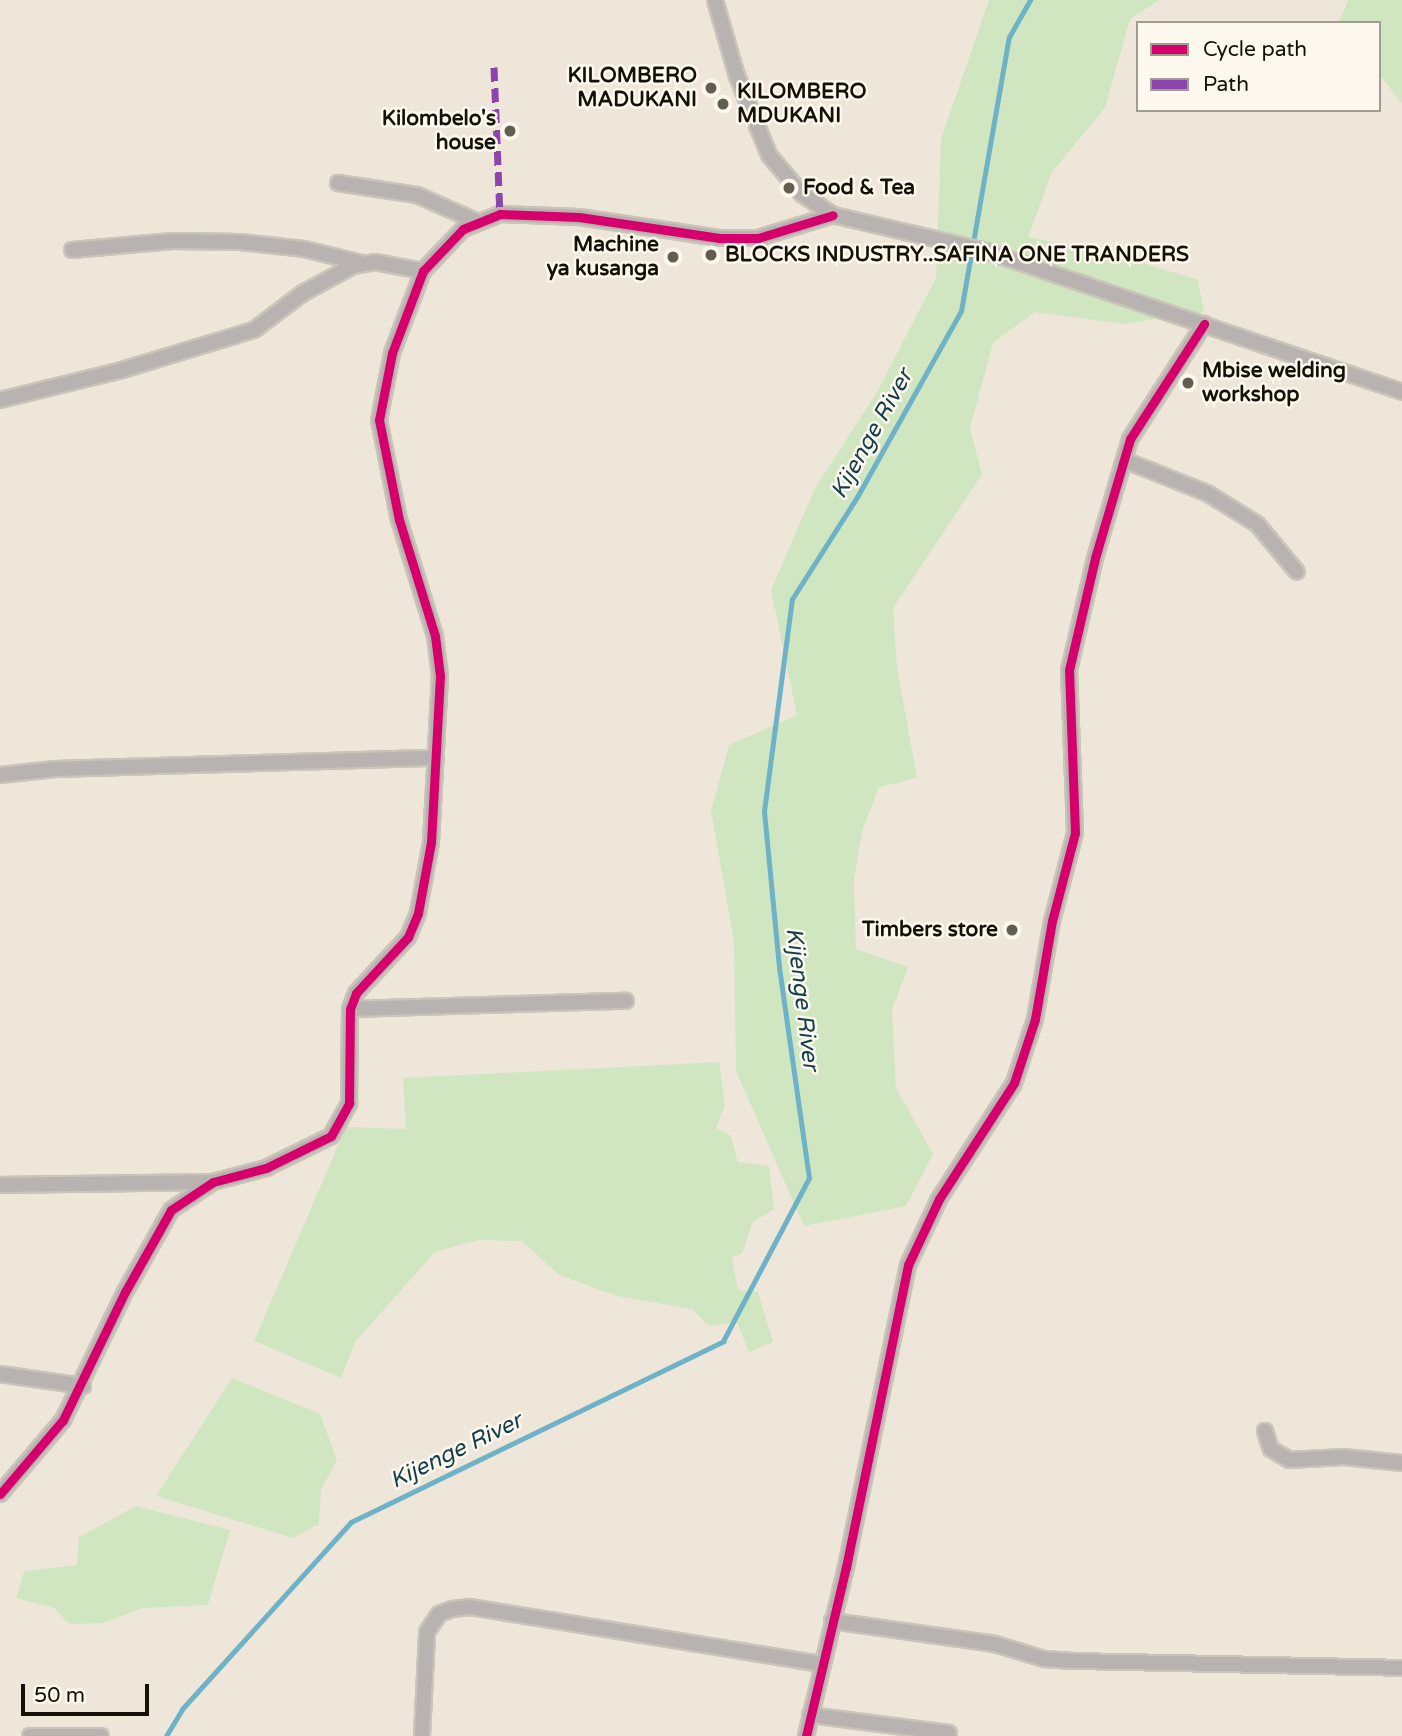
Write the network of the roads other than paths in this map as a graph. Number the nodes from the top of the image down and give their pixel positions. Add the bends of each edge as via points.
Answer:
1 (715, 0) edge
2 (338, 183) dead end
3 (833, 215) junction
4 (476, 221) junction
5 (72, 250) dead end
6 (362, 264) junction
7 (423, 271) junction
8 (1204, 324) junction
9 (1402, 392) edge
10 (0, 400) edge
11 (1124, 460) junction
12 (1297, 572) dead end
13 (436, 758) junction
14 (0, 775) edge
15 (626, 1001) dead end
16 (350, 1009) junction
17 (213, 1182) junction
18 (0, 1185) edge
19 (0, 1374) edge
20 (83, 1386) junction
21 (1265, 1431) dead end
22 (1402, 1463) edge
23 (0, 1494) edge
24 (832, 1621) junction
25 (821, 1664) junction
26 (1402, 1668) edge
27 (810, 1715) junction
28 (949, 1733) dead end
29 (30, 1736) edge
30 (101, 1736) edge
31 (422, 1736) edge
32 (806, 1736) edge

1 - 3 street via 737,76 769,155 802,194
2 - 4 street via 417,195
3 - 4 street via 758,238 719,238 532,214 500,214
3 - 8 street via 986,250
4 - 7 street via 450,240
5 - 6 street via 240,242 304,249
6 - 7 street
6 - 10 street via 339,271 254,330
7 - 13 street via 392,353 379,420 400,520 435,636 440,676
8 - 9 street
8 - 11 street via 1139,423
11 - 12 street via 1207,494 1257,524 1275,539
11 - 24 street via 1070,659 1075,833 1052,921 1035,1020 1014,1083 939,1199 908,1265
13 - 14 street via 55,769
13 - 16 street via 431,842 418,913 408,937 356,993
15 - 16 street
16 - 17 street via 349,1103 331,1136 266,1168
17 - 18 street
17 - 20 street via 171,1210 125,1292
19 - 20 street
20 - 23 street via 63,1420
21 - 22 street via 1271,1449 1289,1460 1351,1457
24 - 25 street
24 - 26 street via 995,1644 1044,1659
25 - 27 street
25 - 31 street via 470,1607 452,1609 439,1614 427,1632
27 - 28 street
27 - 32 street
29 - 30 street

